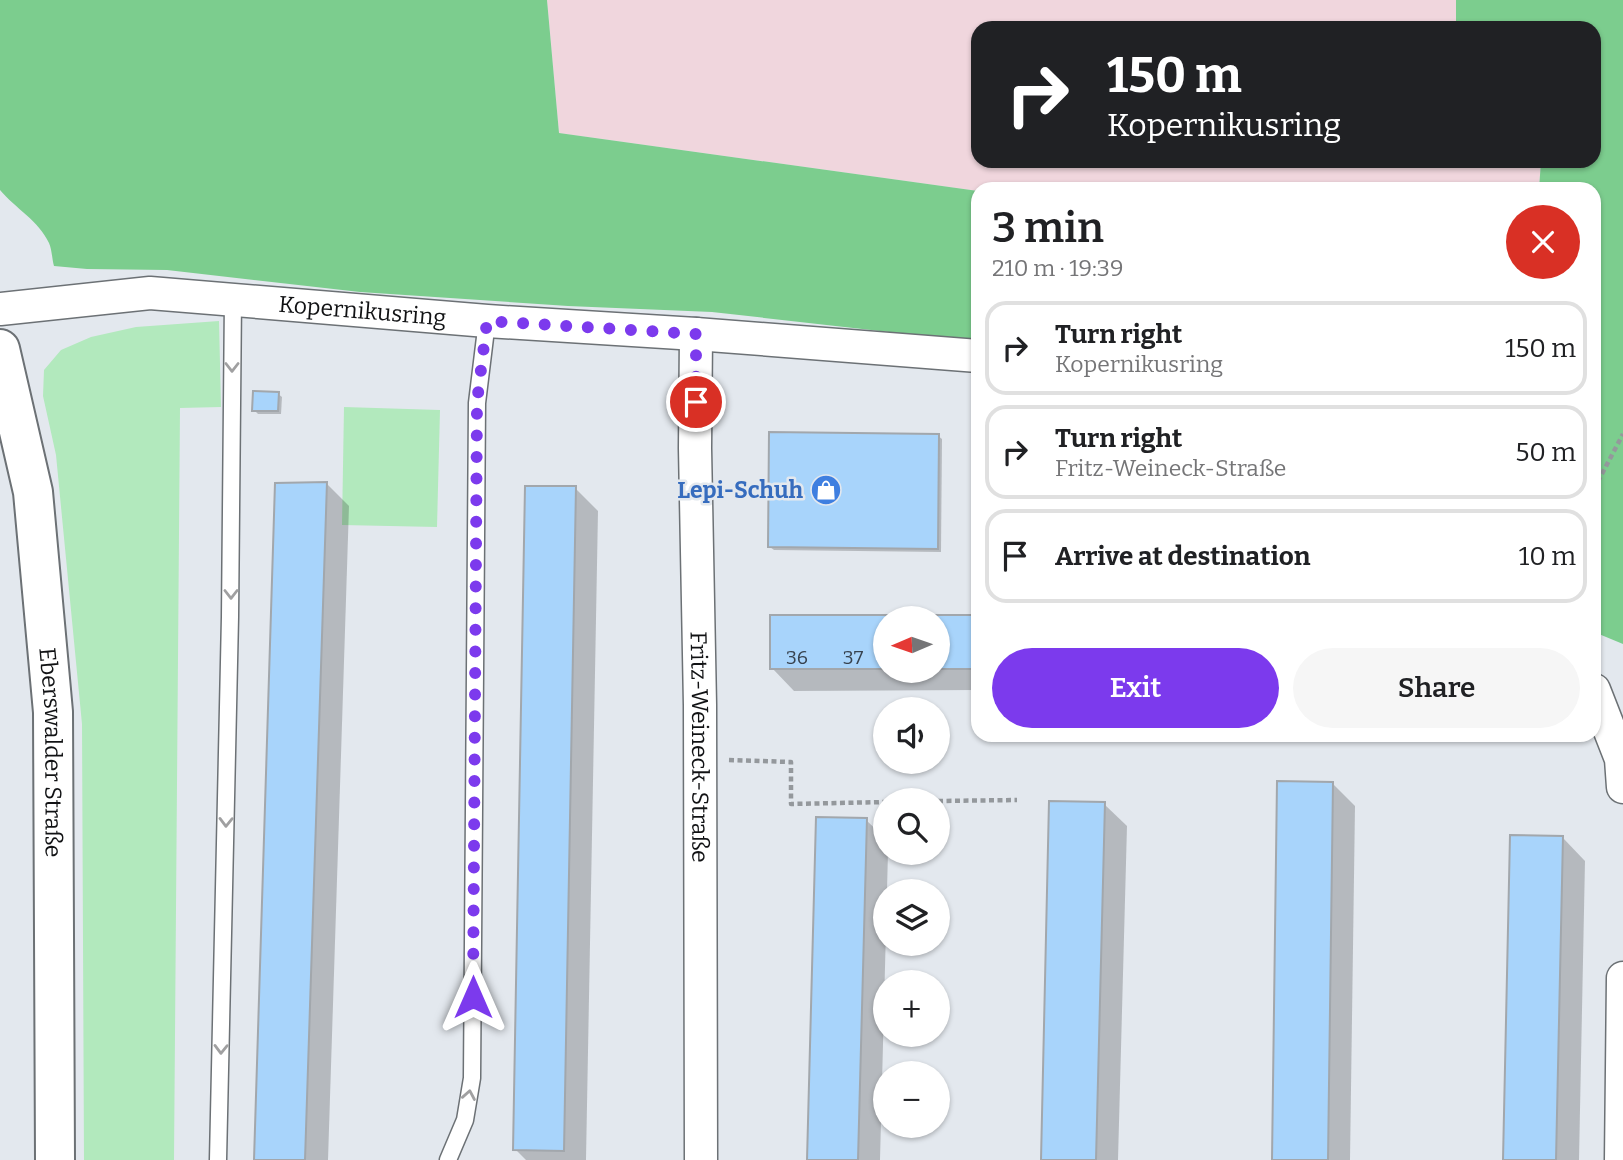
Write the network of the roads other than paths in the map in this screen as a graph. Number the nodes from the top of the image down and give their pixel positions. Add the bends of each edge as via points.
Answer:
1 (233, 298) junction
2 (0, 309) edge
3 (487, 321) junction
4 (696, 334) junction
5 (0, 349) edge
6 (971, 355) edge
7 (1601, 708) edge
8 (1623, 787) edge
9 (1623, 978) edge
10 (55, 1160) edge
11 (218, 1160) edge
12 (448, 1160) edge
13 (701, 1160) edge
14 (1621, 1160) edge

1 - 2 street, Kopernikusring via 150,293
1 - 3 street, Kopernikusring
1 -> 11 lane
3 - 4 street, Kopernikusring
12 -> 3 lane via 464,1120 472,1078 477,402
4 - 6 street, Kopernikusring
4 - 13 street, Fritz-Weineck-Straße
5 - 10 main road, Eberswalder Straße via 33,492 53,712
7 - 8 street via 1621,759
9 - 14 street

